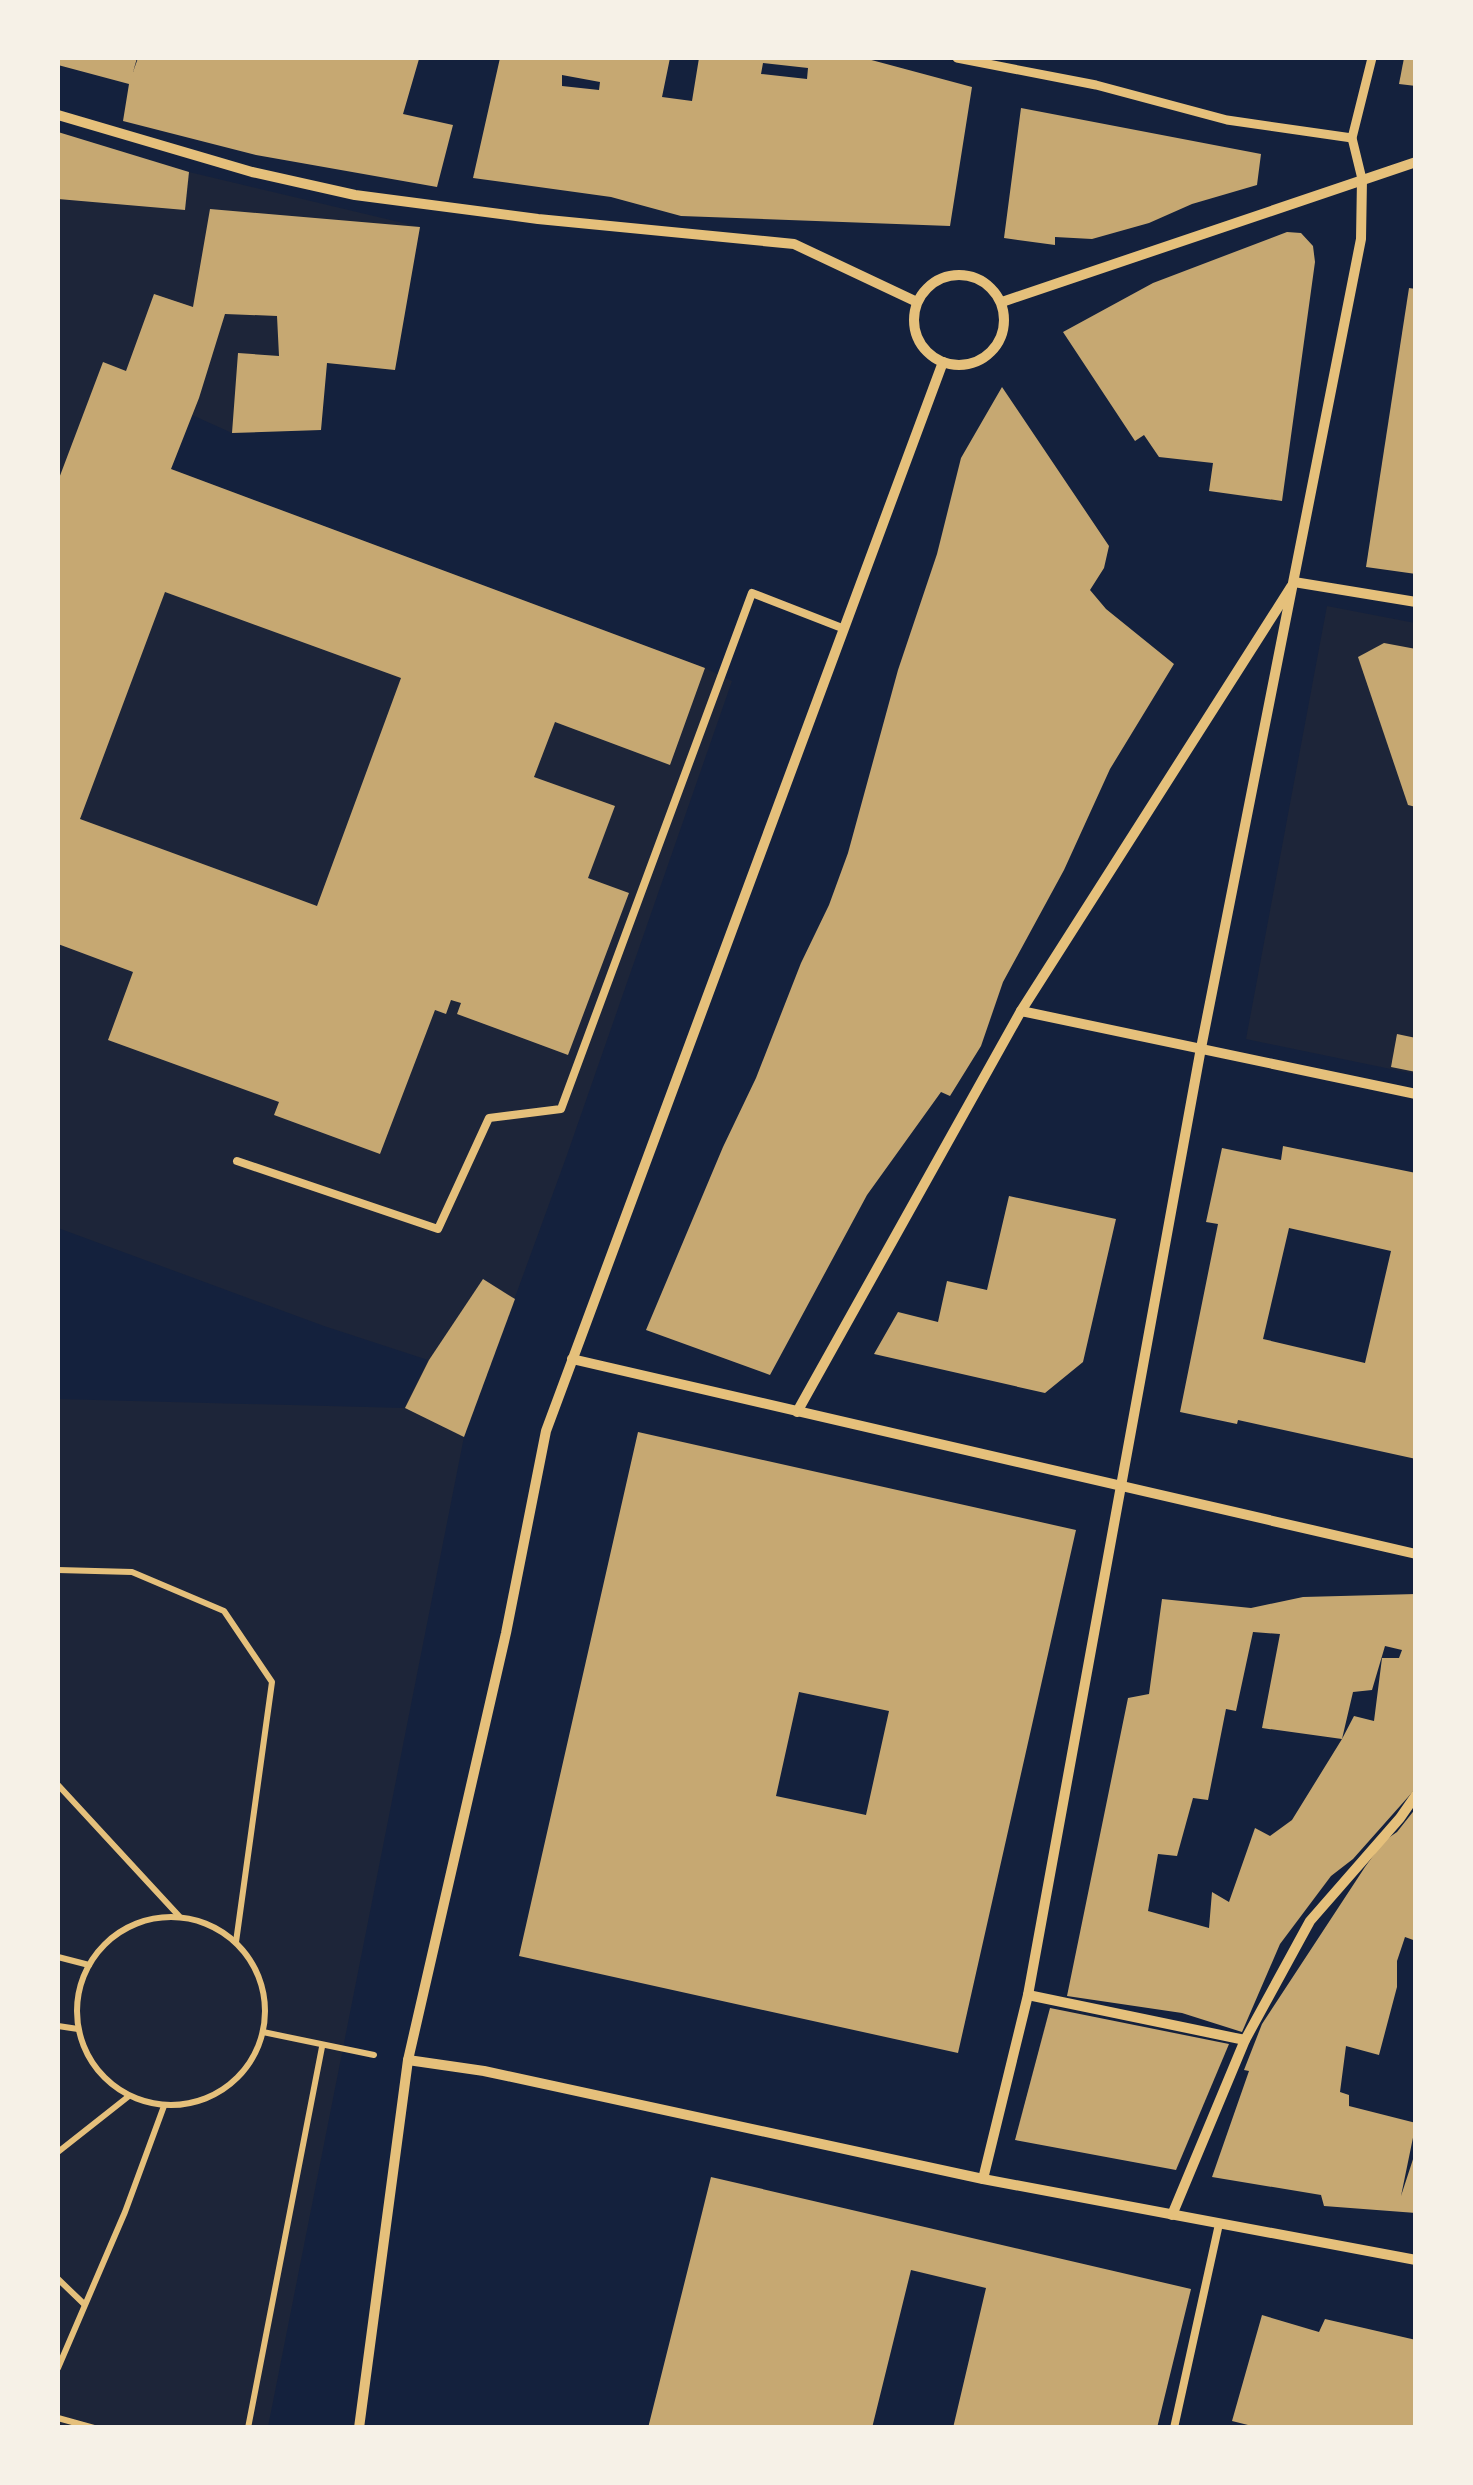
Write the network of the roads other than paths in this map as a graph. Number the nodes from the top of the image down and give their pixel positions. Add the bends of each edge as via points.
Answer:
1 (957, 58) edge
2 (1372, 58) edge
3 (58, 114) edge
4 (1352, 138) junction
5 (1416, 162) edge
6 (1362, 179) junction
7 (917, 302) junction
8 (1002, 302) junction
9 (943, 362) junction
10 (1294, 582) junction
11 (1416, 602) edge
12 (842, 628) junction
13 (1021, 1011) junction
14 (1201, 1048) junction
15 (1416, 1094) edge
16 (237, 1161) dead end
17 (572, 1360) junction
18 (796, 1412) junction
19 (1124, 1484) junction
20 (1416, 1554) edge
21 (1416, 1795) edge
22 (1028, 1996) junction
23 (1244, 2040) junction
24 (408, 2060) junction
25 (982, 2179) junction
26 (1172, 2216) junction
27 (1219, 2224) junction
28 (1416, 2260) edge
29 (359, 2428) edge
30 (1174, 2428) edge

1 - 4 street via 1228,120
2 - 4 street
3 - 7 street via 355,196 794,244
4 - 6 street
5 - 6 street
6 - 8 street
6 - 10 street via 1361,239
7 - 8 street via 938,280 967,275 994,289
7 - 9 street via 920,344
8 - 9 street via 997,346 972,364
9 - 12 street
10 - 11 street
10 - 13 street
10 - 14 street
12 - 16 lane via 752,593 561,1110 489,1118 438,1228
12 - 17 street
13 - 14 street
13 - 18 street
14 - 15 street
14 - 19 street
17 - 18 street
17 - 24 street via 546,1432
18 - 19 street
19 - 20 street
19 - 22 street
21 - 23 street via 1310,1921
22 - 23 street
22 - 25 street
23 - 26 street
24 - 25 street via 484,2070
24 - 29 street
25 - 26 street
26 - 27 street
27 - 28 street
27 - 30 lane

